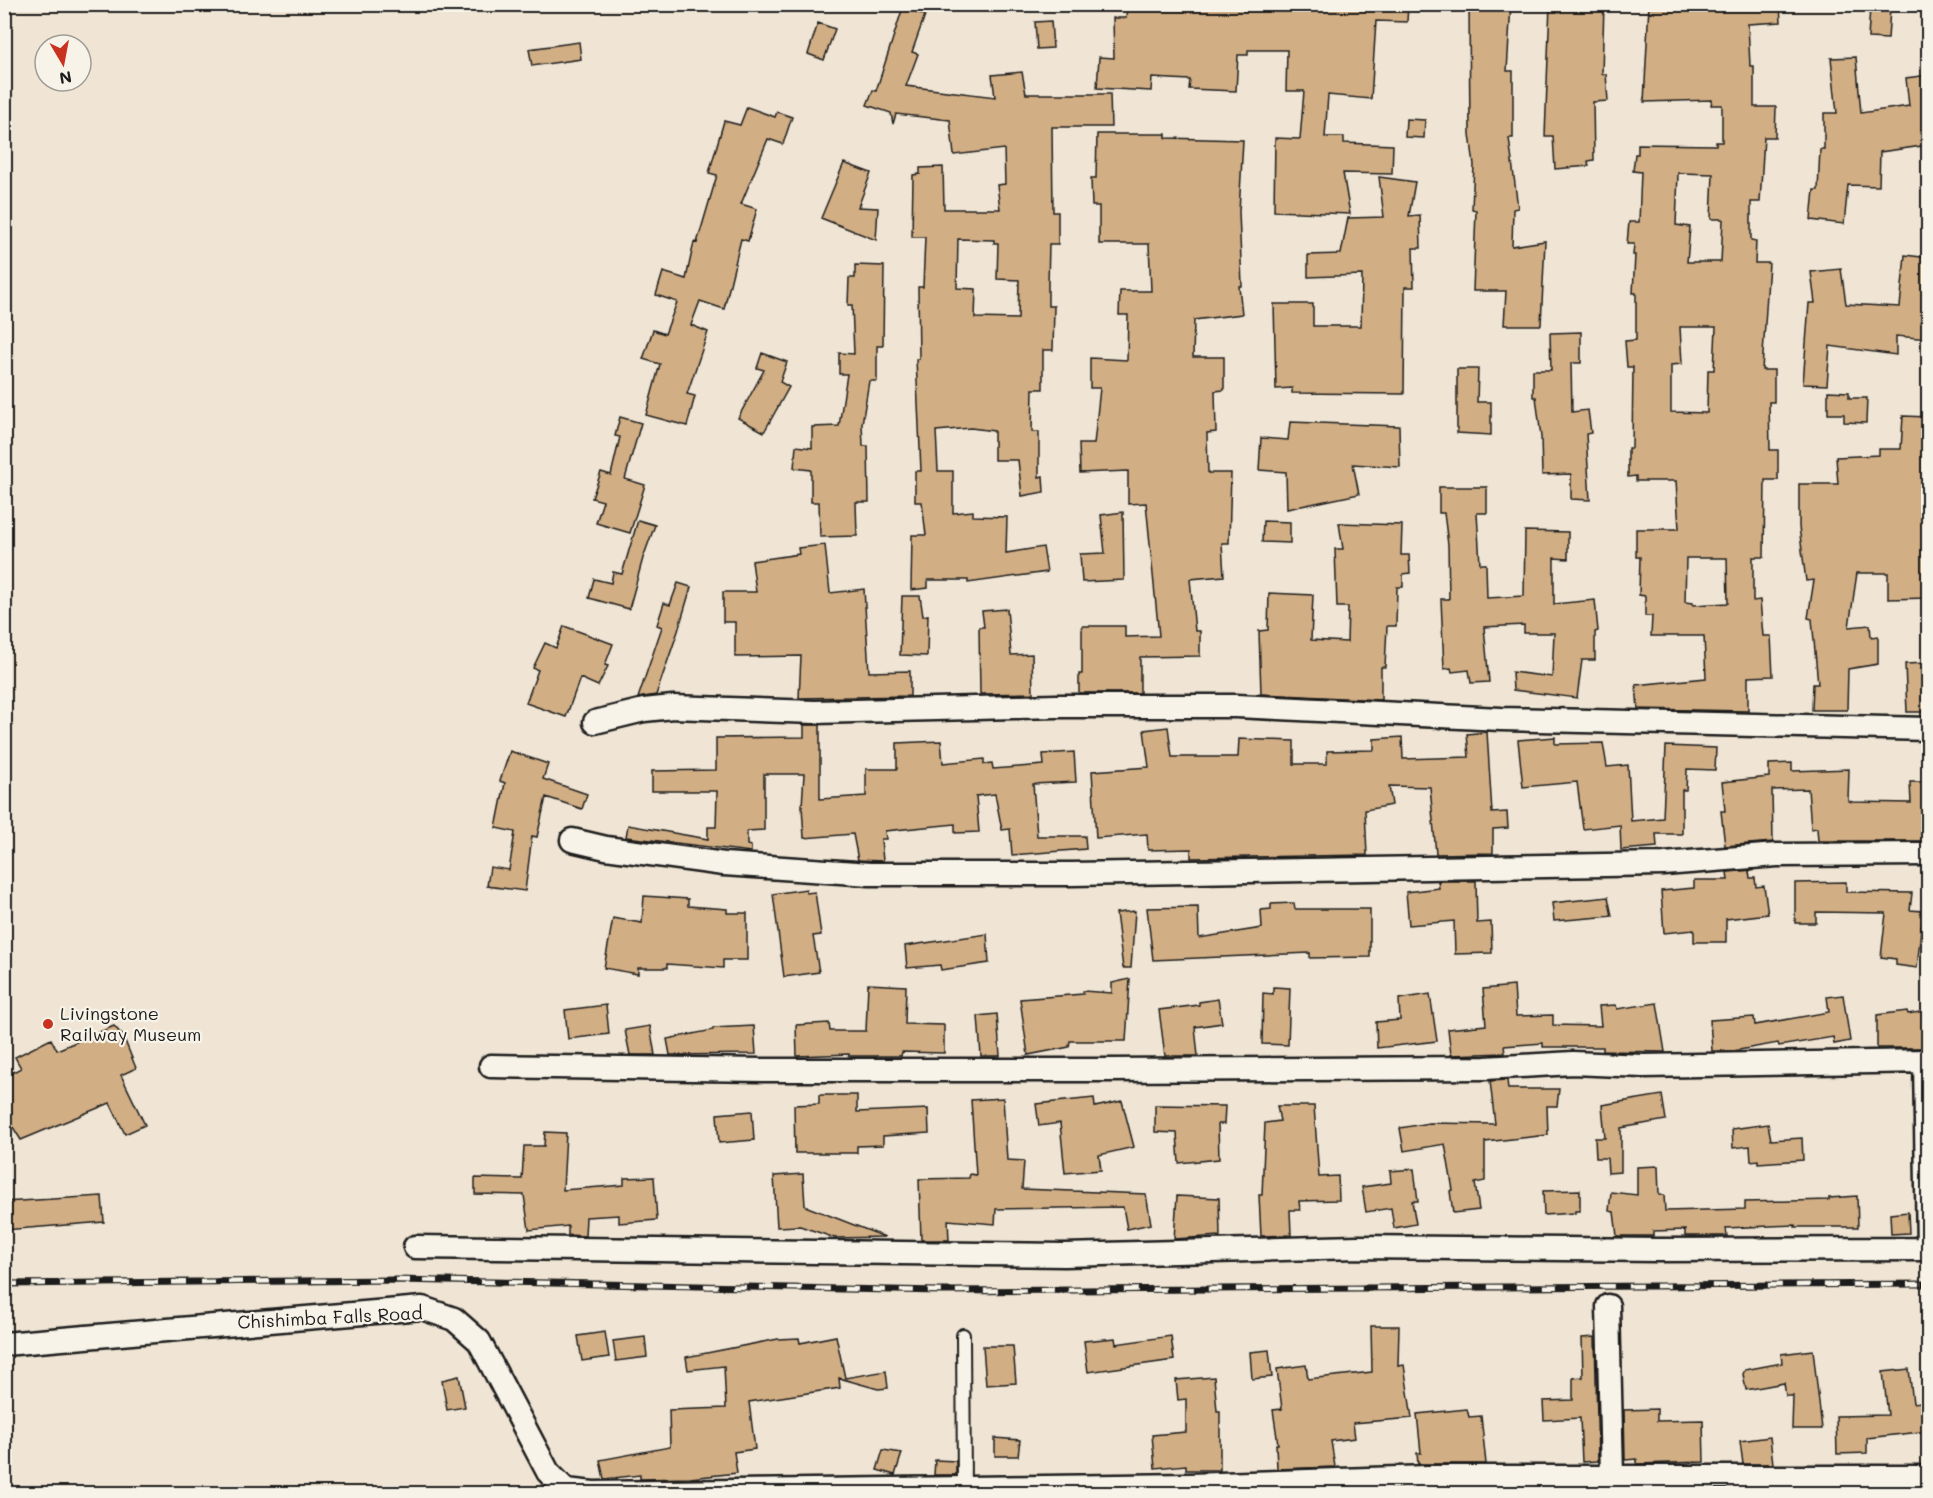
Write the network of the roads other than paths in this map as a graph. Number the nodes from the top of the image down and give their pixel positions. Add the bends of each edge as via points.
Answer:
1 (596, 722) dead end
2 (1929, 729) edge
3 (572, 840) dead end
4 (1929, 854) edge
5 (1927, 1061) edge
6 (491, 1066) dead end
7 (415, 1247) dead end
8 (1928, 1249) edge
9 (1608, 1306) dead end
10 (963, 1335) dead end
11 (4, 1344) edge
12 (1612, 1476) junction
13 (1929, 1477) edge
14 (964, 1491) edge

1 - 2 street via 672,707 815,712 1056,705 1236,706 1501,719
3 - 4 street via 724,864 870,874 1664,864 1777,855
5 - 6 street via 1120,1070
5 - 8 street
7 - 8 street via 1065,1255 1358,1247
9 - 12 street
10 - 14 lane
11 - 14 street, Chishimba Falls Road via 422,1308 454,1319 479,1341 548,1472 566,1490
12 - 13 street, Chishimba Falls Road
12 - 14 street, Chishimba Falls Road via 1428,1477

